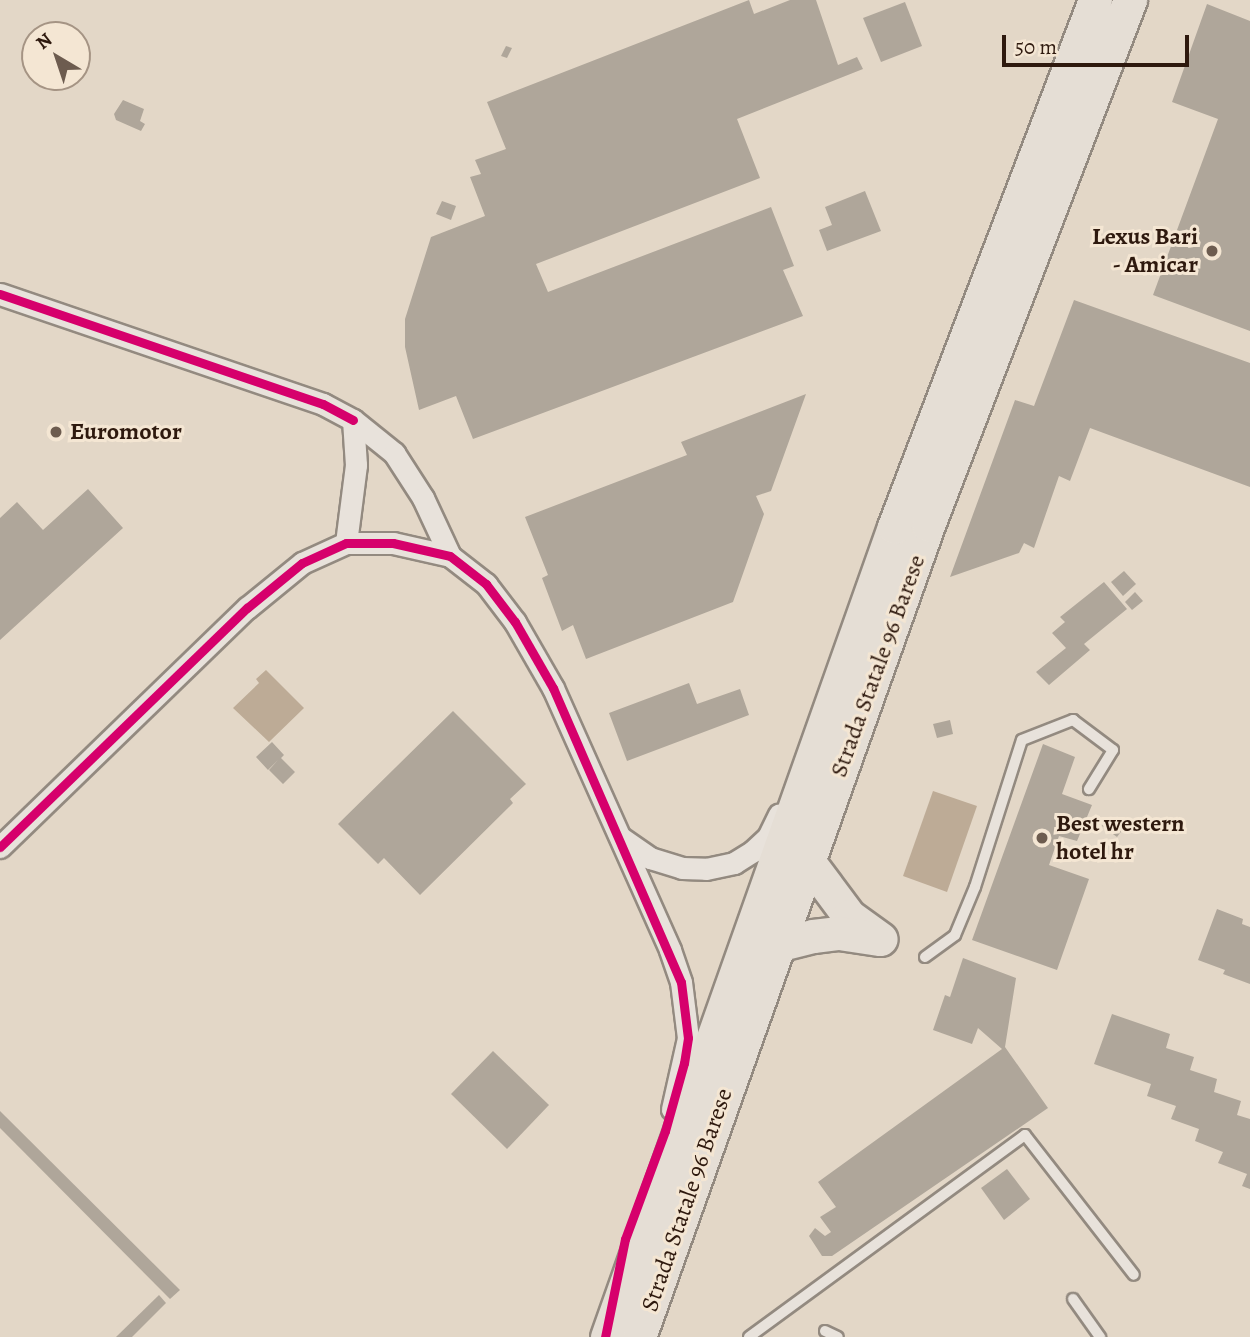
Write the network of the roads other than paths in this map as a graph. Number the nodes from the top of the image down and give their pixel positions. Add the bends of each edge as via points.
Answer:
1 (1096, 0) edge
2 (1130, 0) edge
3 (0, 295) edge
4 (353, 420) junction
5 (346, 543) junction
6 (450, 556) junction
7 (848, 653) junction
8 (1089, 789) dead end
9 (618, 835) junction
10 (0, 847) edge
11 (808, 861) junction
12 (777, 945) junction
13 (925, 957) dead end
14 (1134, 1275) dead end
15 (1073, 1299) dead end
16 (825, 1331) dead end
17 (606, 1337) edge
18 (639, 1337) edge
19 (749, 1337) edge
20 (838, 1337) edge
21 (1100, 1337) edge

1 - 7 main road, Strada Statale 96 Barese
2 - 11 main road, Strada Statale 96 Barese via 928,525
3 - 4 street via 324,404
4 - 5 street via 356,465
4 - 6 street via 394,453 423,498
5 - 6 street via 393,543
5 - 10 street via 302,563 247,608
6 - 9 street via 486,584 515,622 553,688
7 - 9 street via 813,713 780,813 768,837 753,851 734,863 682,868 650,858
7 - 17 main road, Strada Statale 96 Barese
8 - 13 lane via 1113,750 1073,720 1022,740 955,935
9 - 17 street via 681,982 688,1038 678,1090 625,1239
11 - 12 main road, Strada Statale 96 Barese
11 - 12 main road via 849,916 881,939 839,933
12 - 18 main road, Strada Statale 96 Barese
14 - 19 lane via 1026,1135
15 - 21 lane
16 - 20 lane

